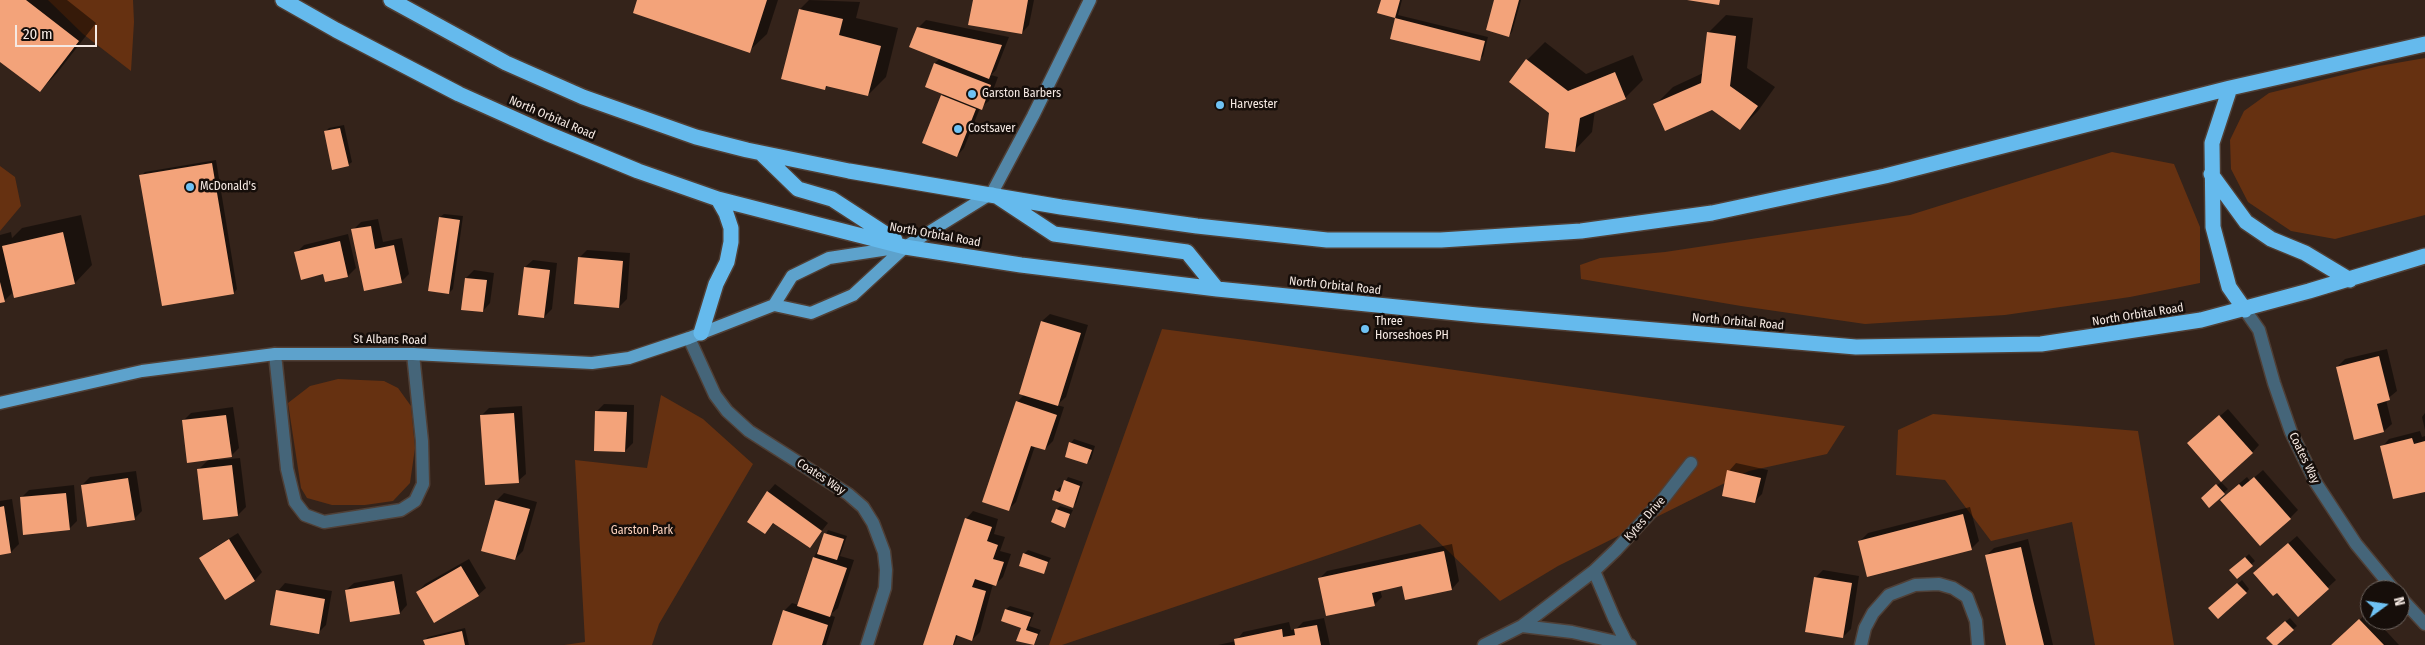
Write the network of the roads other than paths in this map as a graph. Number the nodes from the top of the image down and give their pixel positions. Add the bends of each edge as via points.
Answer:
1 (283, 0) edge
2 (392, 0) edge
3 (1090, 0) edge
4 (2425, 44) edge
5 (2230, 88) junction
6 (762, 154) junction
7 (2211, 174) junction
8 (992, 194) junction
9 (718, 199) junction
10 (904, 246) junction
11 (2425, 256) edge
12 (2350, 280) junction
13 (1217, 288) junction
14 (774, 305) junction
15 (2245, 310) junction
16 (695, 336) junction
17 (275, 354) junction
18 (413, 354) junction
19 (0, 404) edge
20 (1690, 463) dead end
21 (1594, 570) junction
22 (2386, 580) edge
23 (2410, 608) edge
24 (2425, 624) edge
25 (1522, 626) junction
26 (1629, 644) edge
27 (867, 645) edge
28 (1484, 645) edge
29 (1861, 645) edge
30 (1978, 645) edge

1 - 9 highway, North Orbital Road via 460,94 520,122 638,171
2 - 6 highway via 506,63 583,97 696,137
3 - 8 street
4 - 5 highway
5 - 7 highway via 2212,143
5 - 8 highway via 1875,178 1712,213 1581,231 1441,240 1327,240 1197,226
6 - 8 highway
6 - 10 highway via 798,189 832,199
7 - 12 highway via 2246,222
7 - 15 highway via 2213,227 2230,286
8 - 10 main road
8 - 13 highway via 1054,234 1187,252
9 - 10 highway, North Orbital Road
9 - 16 highway via 731,228 731,242 727,262
10 - 13 highway, North Orbital Road via 1021,265
10 - 14 main road via 829,258 792,276
10 - 14 main road via 853,294 811,313
11 - 12 highway, North Orbital Road
12 - 15 highway, North Orbital Road
13 - 15 highway, North Orbital Road via 1476,315 1856,348 2040,344 2145,330
14 - 16 main road, St Albans Road
15 - 22 street, Coates Way via 2259,330 2291,432 2316,483 2356,544
16 - 18 main road, St Albans Road via 629,358 592,363
16 - 27 street, Coates Way via 716,395 727,410 749,431 848,494 873,523 884,552 886,570 885,588
17 - 18 main road, St Albans Road
17 - 18 street via 287,469 295,502 305,516 324,522 401,510 415,501 423,484
17 - 19 main road, St Albans Road via 142,370
20 - 21 street, Kytes Drive via 1642,523
21 - 25 street, Kytes Drive
21 - 26 street
23 - 24 street
25 - 26 street
25 - 28 street, Kytes Drive
29 - 30 street via 1865,628 1889,595 1915,585 1939,584 1967,597 1976,621

